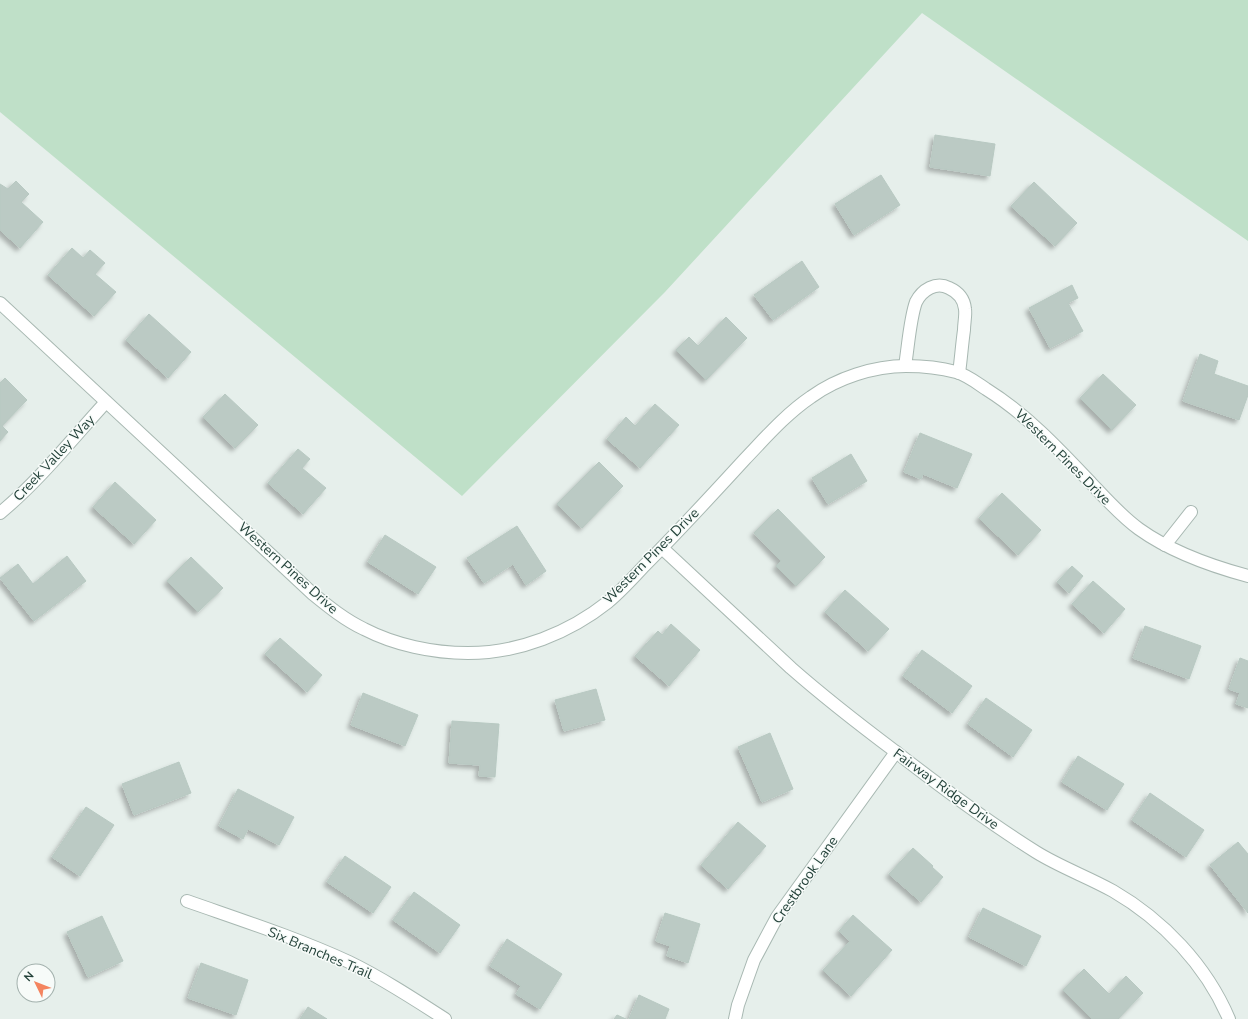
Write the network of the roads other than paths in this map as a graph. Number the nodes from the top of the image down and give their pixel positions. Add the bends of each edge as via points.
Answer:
1 (0, 303) edge
2 (905, 366) junction
3 (959, 373) junction
4 (106, 402) junction
5 (1191, 512) dead end
6 (0, 513) edge
7 (1165, 545) junction
8 (662, 548) junction
9 (1248, 576) edge
10 (896, 752) junction
11 (187, 901) dead end
12 (446, 1019) edge
13 (735, 1019) edge
14 (1229, 1019) edge

1 - 4 street, Western Pines Drive
2 - 3 street, Western Pines Drive via 932,367
2 - 3 street via 917,301 929,288 946,286 962,297 966,310
2 - 8 street, Western Pines Drive via 870,371 848,378 811,397 770,432
3 - 7 street, Western Pines Drive via 1005,401 1035,425 1121,515
4 - 6 street, Creek Valley Way via 44,470
4 - 8 street, Western Pines Drive via 337,613 364,629 414,646 450,653 481,653 513,649 548,637 580,621 610,601
5 - 7 street
7 - 9 street, Western Pines Drive via 1205,563
8 - 10 street, Fairway Ridge Drive via 792,668
10 - 13 street, Crestbrook Lane via 777,917 754,960
10 - 14 street, Fairway Ridge Drive via 1005,832 1039,853 1111,890 1149,915 1189,954 1210,983
11 - 12 street, Six Branches Trail via 281,934 349,962

